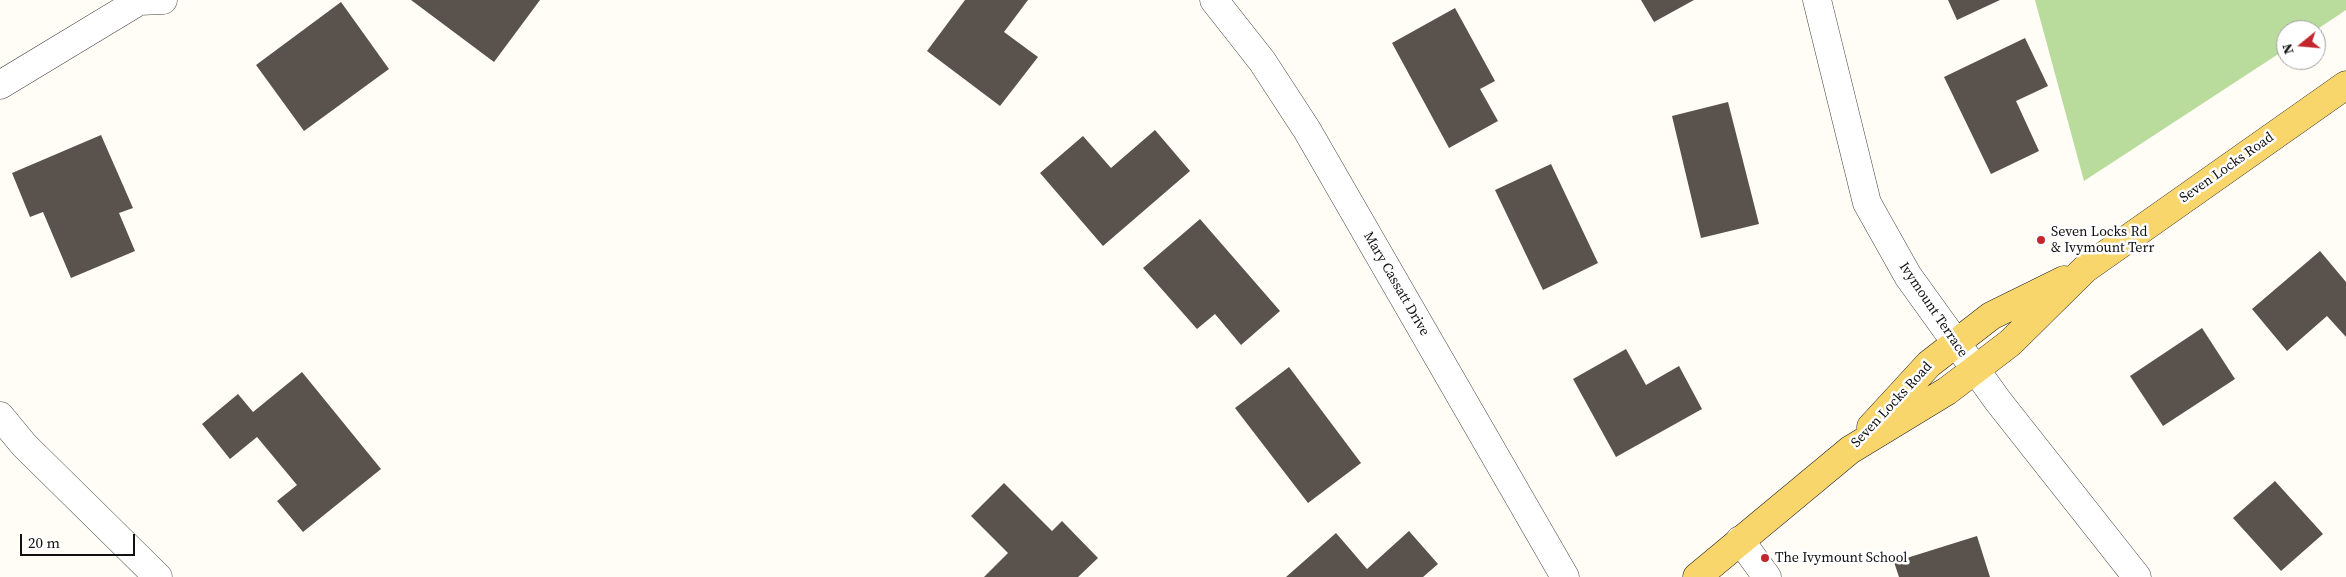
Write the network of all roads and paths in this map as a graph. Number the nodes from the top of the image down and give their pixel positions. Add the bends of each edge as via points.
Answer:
1 (163, 0) edge
2 (1214, 0) edge
3 (1817, 0) edge
4 (0, 85) edge
5 (2346, 85) edge
6 (2085, 270) junction
7 (1956, 344) junction
8 (1974, 370) junction
9 (0, 416) edge
10 (1850, 450) junction
11 (1740, 540) junction
12 (158, 577) edge
13 (1565, 577) edge
14 (1697, 577) edge
15 (1767, 577) edge
16 (2137, 577) edge

1 - 4 street via 139,1
2 - 13 street, Mary Cassatt Drive via 1262,61 1307,130
3 - 7 street, Ivymount Terrace via 1867,203 1908,276
5 - 6 main road, Seven Locks Road
6 - 7 main road, Seven Locks Road via 1991,316
6 - 8 main road, Seven Locks Road via 2010,343
7 - 8 street, Ivymount Terrace
7 - 10 main road, Seven Locks Road via 1929,364
8 - 10 main road, Seven Locks Road via 1947,391
8 - 16 street, Ivymount Terrace
9 - 12 street
10 - 11 main road
11 - 14 main road
11 - 15 street

